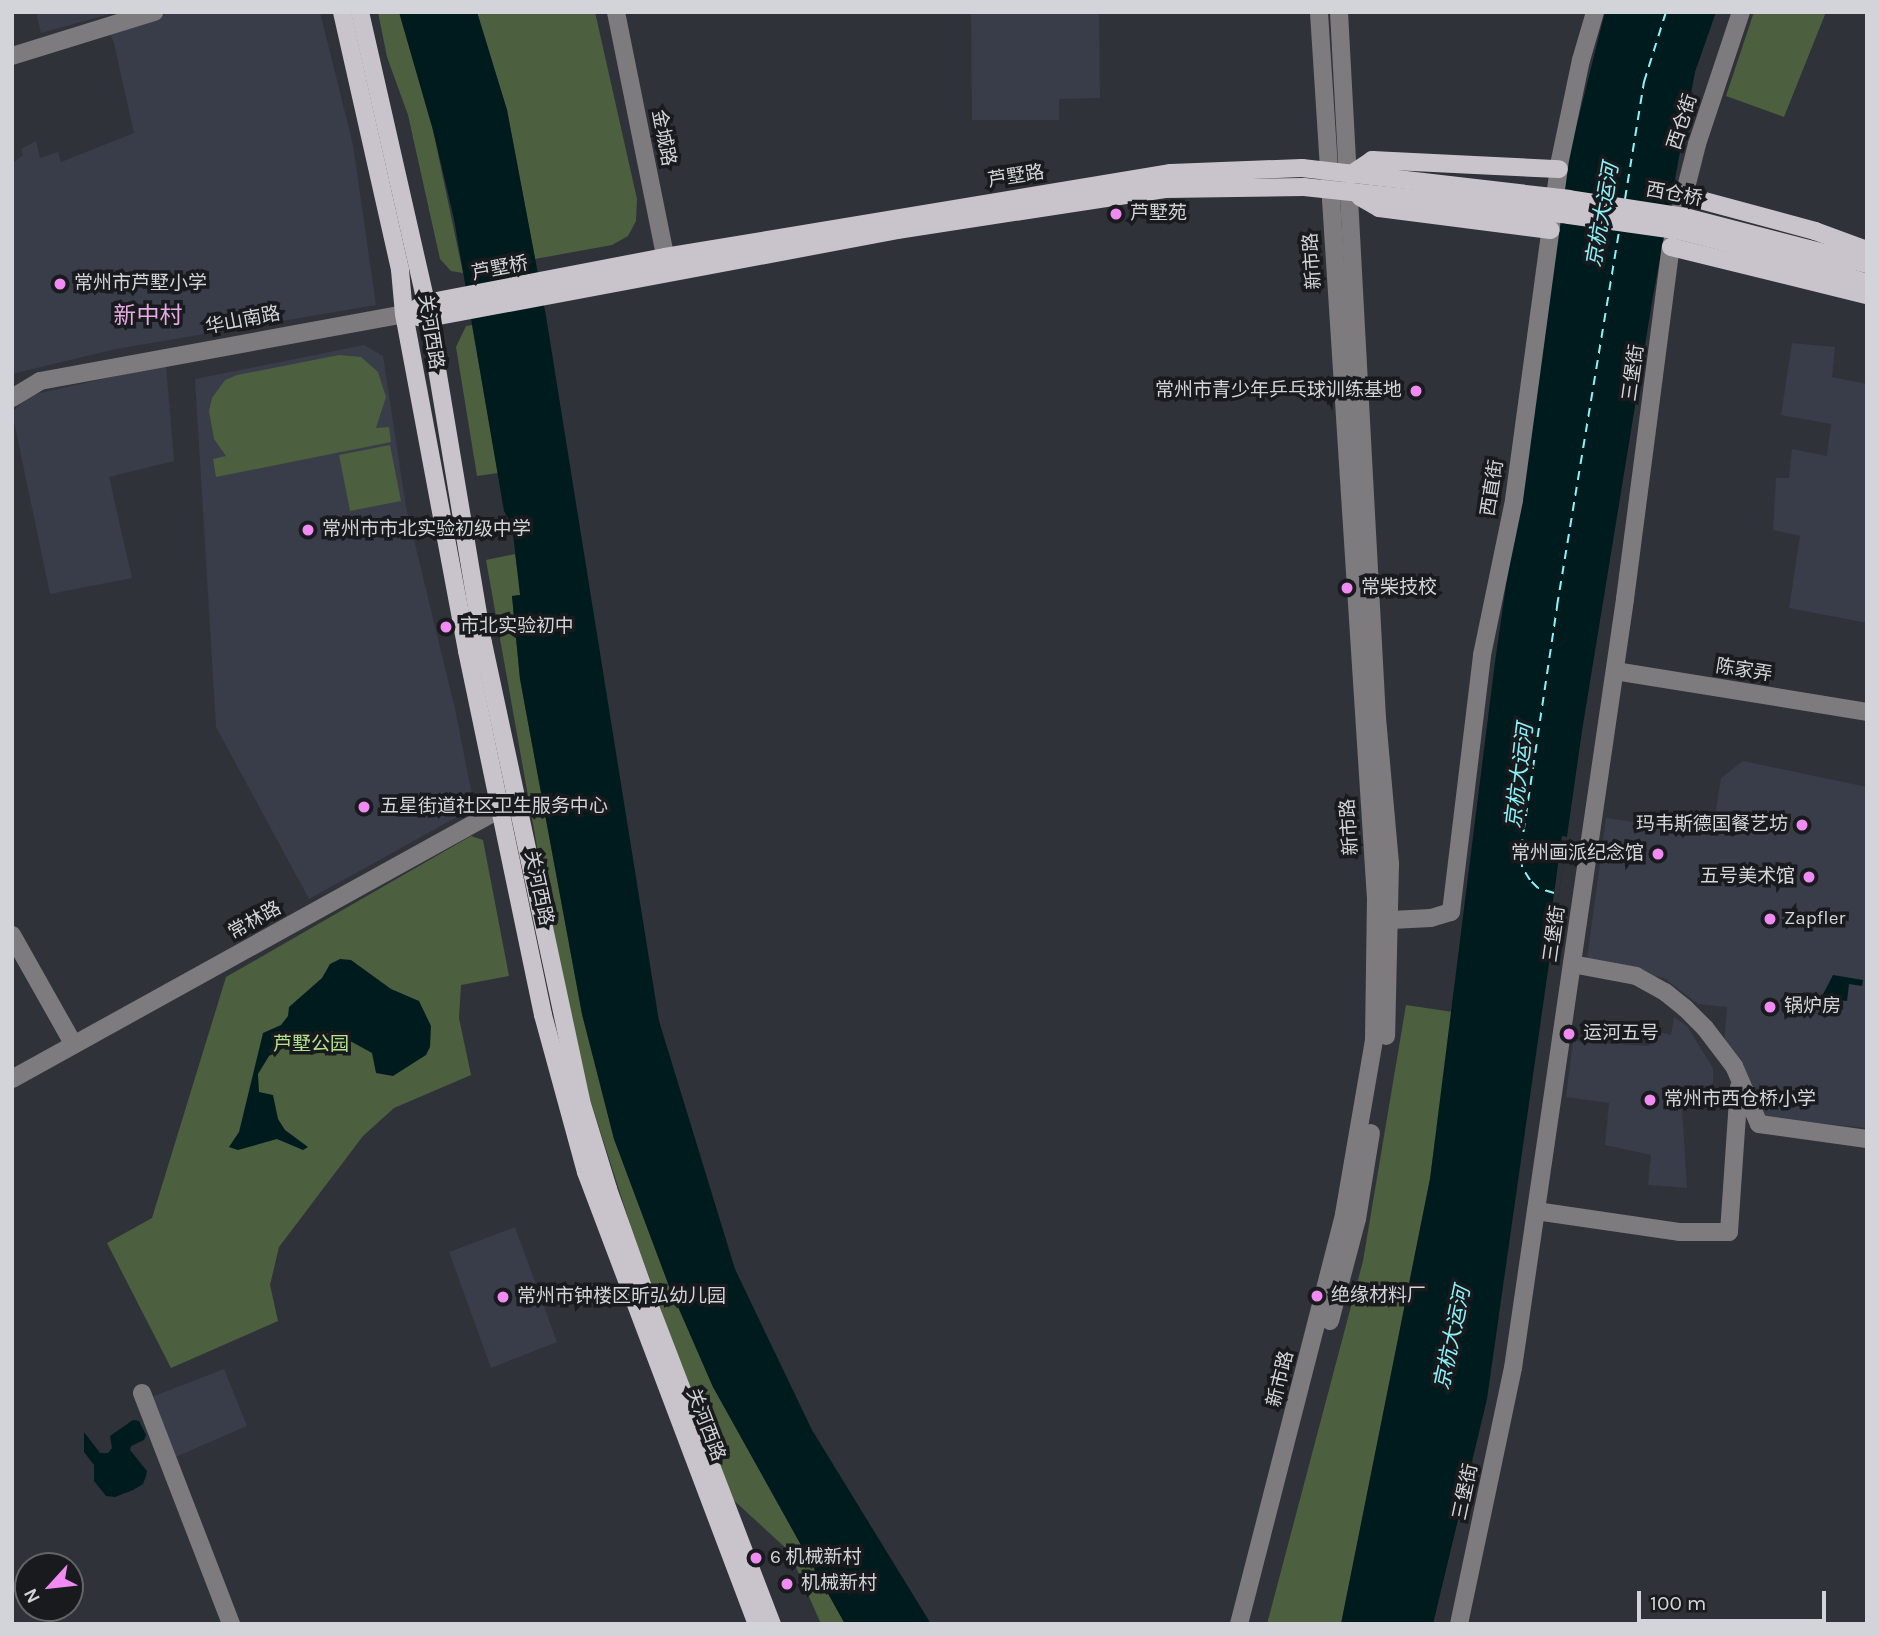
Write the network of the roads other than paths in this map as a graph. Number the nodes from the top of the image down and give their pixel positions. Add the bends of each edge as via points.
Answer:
1 (154, 12) edge
2 (342, 12) edge
3 (360, 12) edge
4 (616, 12) edge
5 (1319, 12) edge
6 (1339, 12) edge
7 (1595, 12) edge
8 (1741, 12) edge
9 (12, 56) edge
10 (1559, 169) junction
11 (1328, 181) junction
12 (1350, 184) junction
13 (1682, 195) junction
14 (1499, 200) joint
15 (1551, 230) junction
16 (1671, 247) junction
17 (1867, 250) edge
18 (1794, 251) junction
19 (1867, 264) edge
20 (666, 265) junction
21 (1867, 283) edge
22 (543, 289) joint
23 (1867, 295) edge
24 (427, 311) junction
25 (404, 314) junction
26 (12, 398) edge
27 (1615, 671) junction
28 (1867, 712) edge
29 (517, 799) junction
30 (501, 810) junction
31 (1391, 920) junction
32 (12, 935) edge
33 (1572, 964) junction
34 (74, 1045) junction
35 (12, 1079) edge
36 (1739, 1080) junction
37 (1867, 1139) edge
38 (1536, 1211) junction
39 (142, 1393) dead end
40 (232, 1624) edge
41 (757, 1624) edge
42 (772, 1624) edge
43 (1239, 1624) edge
44 (1251, 1624) edge
45 (1459, 1624) edge

1 - 9 street
2 - 25 main road, 关河西路 via 400,270
3 - 24 main road, 关河西路
4 - 20 street, 金城路
5 - 11 street, 新市路
6 - 12 street, 新市路
7 - 10 street, 西直街
8 - 13 street, 西仓街
10 - 12 main road via 1372,160
10 - 15 street, 西直街
11 - 12 main road, 芦墅路
11 - 20 main road, 芦墅路 via 1304,187 1165,189
11 - 43 street, 新市路 via 1376,898 1374,1040 1345,1214
12 - 14 main road, 芦墅路
12 - 15 main road via 1379,208
12 - 31 street, 新市路
13 - 16 street, 西仓街
13 - 17 main road
14 - 18 main road, 西仓桥 via 1568,199 1685,217
15 - 31 street, 西直街 via 1514,500 1482,655 1451,912
16 - 23 main road
16 - 27 street, 三堡街
18 - 19 main road
18 - 21 main road
20 - 22 main road, 芦墅路
22 - 24 main road, 芦墅桥
24 - 25 main road
24 - 29 main road, 关河西路 via 483,643
25 - 26 street, 华山南路 via 40,381
25 - 30 main road, 关河西路
27 - 28 street, 陈家弄
27 - 33 street, 三堡街
29 - 30 street, 常林路
29 - 42 main road, 关河西路 via 581,1101 608,1189
30 - 34 street, 常林路
30 - 41 main road, 关河西路 via 543,1015 586,1172
31 - 44 street, 新市路 via 1386,1041 1357,1219
32 - 34 street
33 - 36 street via 1636,976 1665,992 1705,1028
33 - 38 street, 三堡街
34 - 35 street, 常林路
36 - 37 street via 1759,1124
36 - 38 street via 1729,1232 1680,1232
38 - 45 street, 三堡街 via 1513,1368
39 - 40 street

